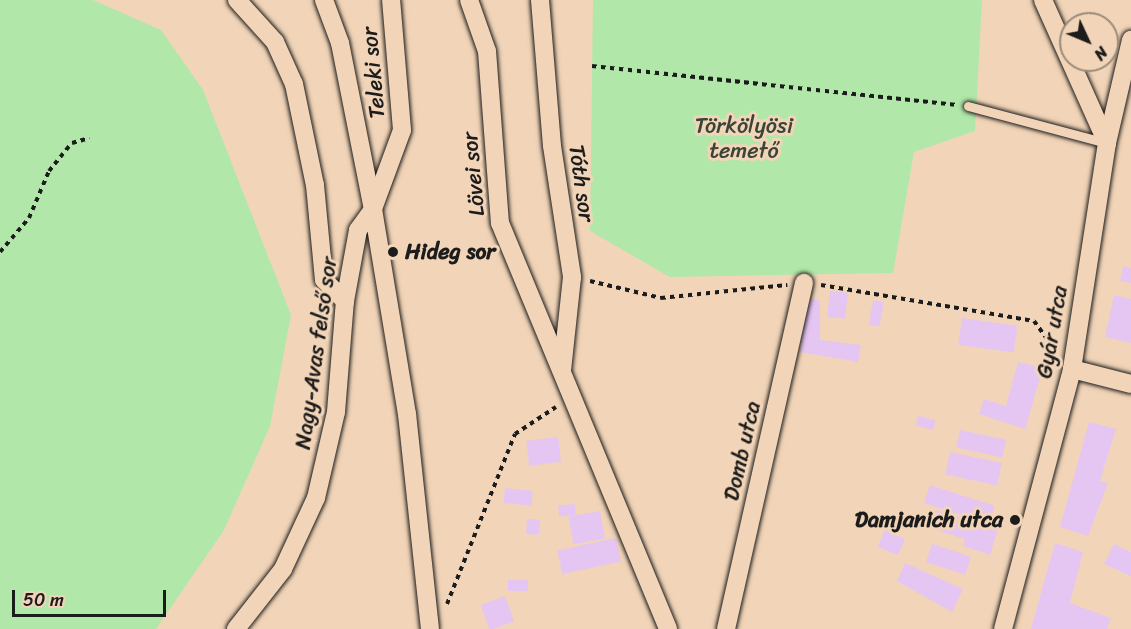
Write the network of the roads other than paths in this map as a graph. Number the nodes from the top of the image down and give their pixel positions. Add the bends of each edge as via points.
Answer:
1 (237, 0) edge
2 (324, 0) edge
3 (391, 0) edge
4 (469, 0) edge
5 (540, 0) edge
6 (1044, 0) edge
7 (1131, 40) edge
8 (1119, 91) junction
9 (1088, 97) junction
10 (968, 106) road end
11 (1107, 143) junction
12 (374, 209) junction
13 (804, 283) road end
14 (345, 301) junction
15 (1072, 369) junction
16 (561, 372) junction
17 (1131, 384) edge
18 (236, 629) edge
19 (430, 629) edge
20 (668, 629) edge
21 (726, 629) edge
22 (1003, 629) edge

1 - 14 street via 275,42 294,84 315,185 324,280
2 - 12 street via 340,44
3 - 12 street, Teleki sor via 402,130
4 - 16 street, Lövei sor via 487,51 500,223
5 - 16 street, Tóth sor via 552,146 572,277
6 - 9 street
7 - 8 street, Gyár utca
8 - 9 street
8 - 11 street, Gyár utca
9 - 11 street
10 - 11 lane
11 - 15 street, Gyár utca
12 - 14 street, Nagy-Avas felső sor via 358,230
12 - 19 street via 407,414
13 - 21 street, Domb utca
14 - 18 street, Nagy-Avas felső sor via 336,412 316,498 283,569
15 - 17 street
15 - 22 street, Gyár utca
16 - 20 street

